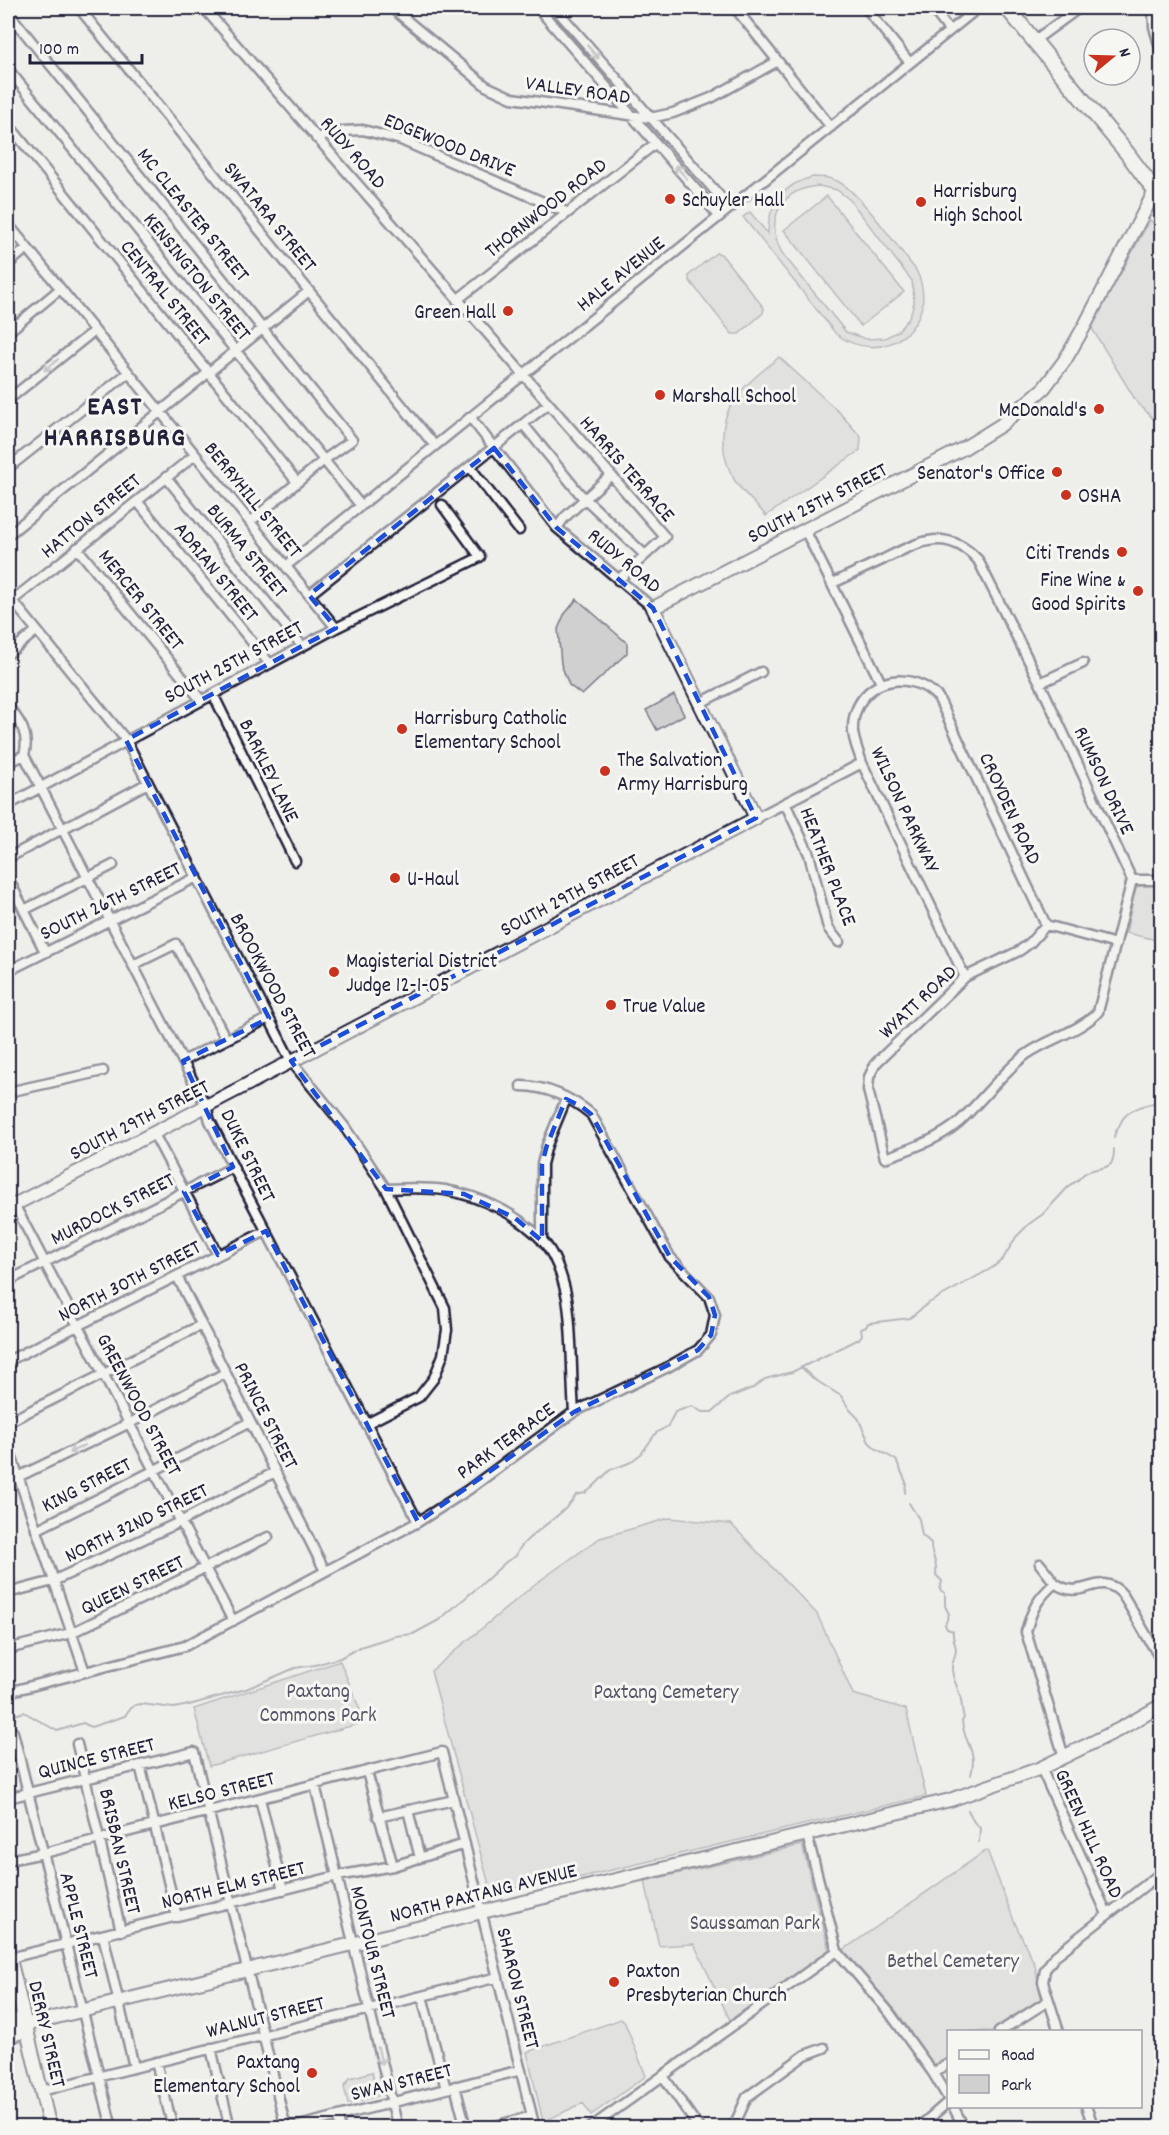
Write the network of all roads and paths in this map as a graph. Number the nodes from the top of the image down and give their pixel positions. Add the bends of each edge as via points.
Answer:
1 (79, 8) edge
2 (204, 8) edge
3 (392, 8) edge
4 (538, 8) edge
5 (555, 8) edge
6 (735, 8) edge
7 (866, 8) edge
8 (932, 8) edge
9 (978, 8) edge
10 (1007, 8) edge
11 (1079, 8) edge
12 (1153, 8) edge
13 (8, 12) edge
14 (950, 30) junction
15 (1035, 40) junction
16 (1161, 55) edge
17 (777, 61) junction
18 (910, 63) junction
19 (8, 69) edge
20 (631, 115) junction
21 (650, 118) junction
22 (8, 124) edge
23 (831, 127) junction
24 (316, 138) junction
25 (656, 143) junction
26 (1160, 191) edge
27 (730, 208) junction
28 (566, 212) junction
29 (719, 216) junction
30 (8, 224) edge
31 (27, 248) junction
32 (8, 264) edge
33 (60, 289) junction
34 (309, 291) junction
35 (457, 300) junction
36 (263, 328) junction
37 (94, 331) junction
38 (8, 332) edge
39 (235, 351) junction
40 (128, 373) junction
41 (208, 373) junction
42 (523, 375) junction
43 (8, 400) edge
44 (548, 404) junction
45 (160, 412) junction
46 (470, 417) junction
47 (524, 424) junction
48 (435, 446) junction
49 (494, 448) junction
50 (195, 455) junction
51 (324, 460) junction
52 (8, 466) edge
53 (470, 467) junction
54 (611, 475) junction
55 (166, 477) junction
56 (297, 482) junction
57 (586, 499) junction
58 (136, 501) junction
59 (442, 505) dead end
60 (361, 506) junction
61 (250, 522) junction
62 (557, 528) junction
63 (519, 530) dead end
64 (805, 530) junction
65 (8, 535) edge
66 (77, 548) junction
67 (645, 555) junction
68 (286, 566) junction
69 (618, 580) junction
70 (832, 584) junction
71 (309, 595) junction
72 (9, 600) edge
73 (653, 608) junction
74 (336, 628) junction
75 (36, 631) junction
76 (302, 646) junction
77 (8, 654) edge
78 (1083, 663) dead end
79 (270, 664) junction
80 (761, 672) dead end
81 (881, 683) junction
82 (1040, 684) junction
83 (213, 694) junction
84 (201, 700) junction
85 (700, 704) junction
86 (8, 706) edge
87 (126, 740) junction
88 (24, 754) junction
89 (8, 763) edge
90 (862, 763) junction
91 (148, 783) junction
92 (41, 786) junction
93 (785, 803) junction
94 (8, 805) edge
95 (756, 818) junction
96 (63, 828) junction
97 (8, 858) edge
98 (295, 861) dead end
99 (113, 865) dead end
100 (197, 877) junction
101 (8, 878) edge
102 (89, 878) junction
103 (1132, 880) junction
104 (1161, 880) edge
105 (24, 910) junction
106 (110, 920) junction
107 (1046, 925) junction
108 (839, 942) dead end
109 (1116, 944) junction
110 (45, 952) junction
111 (133, 965) junction
112 (8, 971) edge
113 (965, 977) junction
114 (269, 1018) junction
115 (226, 1040) junction
116 (183, 1061) junction
117 (291, 1061) junction
118 (103, 1071) dead end
119 (521, 1086) dead end
120 (8, 1092) edge
121 (566, 1099) junction
122 (206, 1106) junction
123 (154, 1134) junction
124 (233, 1167) junction
125 (386, 1189) junction
126 (184, 1192) junction
127 (11, 1206) edge
128 (266, 1231) junction
129 (542, 1240) junction
130 (218, 1255) junction
131 (45, 1263) junction
132 (177, 1276) junction
133 (8, 1281) edge
134 (201, 1325) junction
135 (78, 1326) junction
136 (8, 1361) edge
137 (225, 1373) junction
138 (104, 1375) junction
139 (574, 1412) junction
140 (8, 1422) edge
141 (250, 1422) junction
142 (130, 1423) junction
143 (366, 1424) junction
144 (8, 1446) edge
145 (155, 1470) junction
146 (275, 1472) junction
147 (18, 1477) junction
148 (8, 1480) edge
149 (182, 1521) junction
150 (418, 1522) junction
151 (36, 1530) junction
152 (268, 1537) dead end
153 (1040, 1564) dead end
154 (206, 1568) junction
155 (325, 1571) junction
156 (54, 1581) junction
157 (1054, 1583) junction
158 (8, 1593) edge
159 (233, 1621) junction
160 (71, 1633) junction
161 (8, 1649) edge
162 (1161, 1662) edge
163 (85, 1672) junction
164 (8, 1692) edge
165 (1161, 1705) edge
166 (13, 1732) dead end
167 (77, 1744) dead end
168 (442, 1752) joint
169 (1064, 1757) junction
170 (140, 1765) junction
171 (1041, 1768) junction
172 (367, 1772) junction
173 (85, 1779) junction
174 (315, 1785) junction
175 (29, 1793) junction
176 (8, 1798) edge
177 (260, 1799) junction
178 (454, 1800) junction
179 (408, 1810) junction
180 (208, 1812) junction
181 (378, 1817) junction
182 (154, 1825) junction
183 (807, 1835) junction
184 (100, 1839) junction
185 (465, 1844) junction
186 (44, 1853) junction
187 (420, 1858) junction
188 (8, 1860) edge
189 (393, 1866) junction
190 (1161, 1872) edge
191 (337, 1876) junction
192 (283, 1890) junction
193 (231, 1903) junction
194 (482, 1912) junction
195 (1107, 1914) junction
196 (177, 1917) junction
197 (121, 1931) junction
198 (103, 1935) junction
199 (66, 1944) junction
200 (353, 1944) junction
201 (837, 1951) junction
202 (9, 1954) edge
203 (247, 1970) junction
204 (498, 1977) junction
205 (422, 1996) junction
206 (1048, 2001) junction
207 (119, 2002) junction
208 (369, 2009) junction
209 (83, 2011) junction
210 (8, 2020) edge
211 (26, 2024) junction
212 (1001, 2030) edge
213 (1059, 2030) edge
214 (8, 2035) edge
215 (264, 2035) junction
216 (211, 2048) junction
217 (824, 2048) dead end
218 (156, 2062) junction
219 (947, 2065) edge
220 (134, 2067) junction
221 (521, 2070) junction
222 (933, 2073) junction
223 (99, 2076) junction
224 (663, 2076) junction
225 (450, 2087) junction
226 (41, 2091) junction
227 (947, 2098) edge
228 (947, 2101) edge
229 (392, 2102) junction
230 (954, 2108) edge
231 (1087, 2108) edge
232 (338, 2116) junction
233 (532, 2116) junction
234 (50, 2127) edge
235 (112, 2127) edge
236 (173, 2127) edge
237 (230, 2127) edge
238 (289, 2127) edge
239 (340, 2127) edge
240 (398, 2127) edge
241 (466, 2127) edge
242 (488, 2127) edge
243 (535, 2127) edge
244 (590, 2127) edge
245 (699, 2127) edge
246 (733, 2127) edge
247 (918, 2127) edge
248 (964, 2127) edge
249 (1094, 2127) edge

1 - 34 street, SWATARA STREET
2 - 24 street, RUDY ROAD
3 - 20 street, VALLEY ROAD via 499,94
4 - 20 street
5 -> 21 street
6 - 17 street
7 - 18 street
8 - 14 street
9 - 14 street, HALE AVENUE
10 - 15 main road
11 - 15 street
12 - 16 street
13 - 36 street, MC CLEASTER STREET
14 - 18 street, HALE AVENUE
15 - 26 main road
17 - 21 street, VALLEY ROAD via 711,98
17 - 23 street
18 - 23 street, HALE AVENUE
19 - 39 street, KENSINGTON STREET
20 - 21 street, VALLEY ROAD
20 - 25 street
21 - 27 street
22 - 41 street, CENTRAL STREET
23 - 27 street, HALE AVENUE
24 - 28 street, EDGEWOOD DRIVE via 363,130 401,140
24 - 35 street, RUDY ROAD
25 - 28 street, THORNWOOD ROAD
29 -> 25 street
26 - 64 street, SOUTH 25TH STREET via 1065,360 1044,388 1001,425 972,443
27 - 29 street, HALE AVENUE
28 - 35 street, THORNWOOD ROAD
29 - 42 street, HALE AVENUE
30 - 31 street, BERRYHILL STREET
31 - 32 street
31 - 33 street, BERRYHILL STREET
33 - 37 street, BERRYHILL STREET
33 - 38 street
34 - 36 street
34 - 48 street, SWATARA STREET
35 - 42 street, RUDY ROAD
36 - 39 street
36 - 51 street, MC CLEASTER STREET via 352,440
37 - 40 street, BERRYHILL STREET
37 -> 43 street
39 - 41 street
39 - 51 street, KENSINGTON STREET
40 - 45 street, BERRYHILL STREET
40 - 52 street
41 - 45 street
41 - 56 street, CENTRAL STREET
42 - 44 street, HARRIS TERRACE
42 - 46 street, HALE AVENUE
44 - 47 street
44 - 54 street, HARRIS TERRACE
45 - 50 street, BERRYHILL STREET
45 - 65 street
46 - 48 street, HALE AVENUE
46 - 49 street, RUDY ROAD
47 - 49 street
47 - 57 street
48 - 60 street, HALE AVENUE
49 - 53 street
49 - 62 street, RUDY ROAD
50 - 55 street, HATTON STREET
50 - 61 street, BERRYHILL STREET
51 - 56 street
51 - 60 street, KENSINGTON STREET
53 - 63 street
53 - 71 street
54 - 57 street
54 - 67 street, HARRIS TERRACE via 665,537
55 - 58 street, HATTON STREET
55 - 76 street, BURMA STREET
56 - 61 street
57 - 62 street
57 - 67 street
58 - 66 street, HATTON STREET
58 - 79 street, ADRIAN STREET
59 - 74 street, SOUTH 25TH STREET via 480,557
60 - 68 street, HALE AVENUE
61 - 68 street, BERRYHILL STREET
62 - 69 street, RUDY ROAD
64 - 70 street
64 - 73 street, SOUTH 25TH STREET
66 - 72 street, HATTON STREET
66 - 84 street, MERCER STREET
67 - 69 street, HARRIS TERRACE
68 - 71 street, BERRYHILL STREET
69 - 73 street, RUDY ROAD
70 - 81 street
70 - 82 street, RUMSON DRIVE via 920,542 945,540 958,544 978,560
71 - 74 street, BERRYHILL STREET
72 - 75 street, BROOKWOOD STREET
73 - 85 street, RUDY ROAD
74 - 76 street, SOUTH 25TH STREET
75 - 77 street
75 - 87 street, BROOKWOOD STREET
76 - 79 street, SOUTH 25TH STREET
78 - 82 street
79 - 83 street, SOUTH 25TH STREET
80 - 85 street
81 - 90 street, WILSON PARKWAY via 865,695 855,711 853,732
81 - 107 street, CROYDEN ROAD via 909,681 938,697
82 - 103 street, RUMSON DRIVE
83 - 84 street, SOUTH 25TH STREET
83 - 98 street, BARKLEY LANE
84 - 87 street, SOUTH 25TH STREET
85 - 95 street, RUDY ROAD
86 - 88 street, DUKE STREET via 26,734
87 - 91 street, BROOKWOOD STREET
87 - 92 street, SOUTH 25TH STREET
88 - 89 street
88 - 92 street, DUKE STREET
90 - 93 street, SOUTH 29TH STREET
90 - 113 street, WILSON PARKWAY
91 - 96 street
91 - 100 street, BROOKWOOD STREET
92 - 94 street, SOUTH 25TH STREET
92 - 96 street, DUKE STREET
93 - 95 street, SOUTH 29TH STREET
93 - 108 street, HEATHER PLACE via 809,854 828,928
95 - 117 street, SOUTH 29TH STREET
96 - 97 street
96 - 102 street, DUKE STREET
99 - 102 street
100 - 106 street, SOUTH 26TH STREET
100 - 114 street, BROOKWOOD STREET
101 - 105 street
102 - 105 street
102 - 106 street, DUKE STREET
103 - 104 street
103 - 109 street
105 - 110 street
106 - 110 street, SOUTH 26TH STREET
106 - 111 street, DUKE STREET
107 - 109 street
107 - 113 street, WYATT ROAD via 1019,951
109 - 113 street, WYATT ROAD via 1098,1012 1087,1024 1025,1055 958,1123 885,1158 869,1103 869,1077 876,1063
110 - 112 street, SOUTH 26TH STREET
111 - 115 street via 176,944
111 - 116 street, DUKE STREET
114 - 115 street
114 - 117 street, BROOKWOOD STREET
115 - 116 street
116 - 122 street, DUKE STREET
117 - 122 street, SOUTH 29TH STREET
117 - 125 street, BROOKWOOD STREET via 344,1126
118 - 120 street
119 - 121 street, PARK TERRACE via 535,1086
121 - 129 street via 542,1164
121 - 139 street, PARK TERRACE via 591,1114 670,1257 710,1298 715,1315 711,1335 698,1350
122 - 123 street, SOUTH 29TH STREET
122 - 124 street, DUKE STREET
123 - 126 street
123 - 127 street, SOUTH 29TH STREET
124 - 126 street, MURDOCK STREET
124 - 128 street, DUKE STREET
125 - 129 street via 464,1194 515,1218
125 - 143 street via 445,1308 447,1330 435,1378 418,1397
126 - 130 street
126 - 131 street, MURDOCK STREET
127 - 131 street, GREENWOOD STREET
128 - 130 street, NORTH 30TH STREET
128 - 143 street, DUKE STREET
129 - 139 street via 558,1267 566,1298
130 - 132 street, NORTH 30TH STREET
131 - 133 street, MURDOCK STREET
131 - 135 street, GREENWOOD STREET
132 - 134 street, PRINCE STREET
132 - 135 street, NORTH 30TH STREET
134 - 137 street, PRINCE STREET
134 - 138 street
135 - 136 street, NORTH 30TH STREET
135 - 138 street, GREENWOOD STREET
137 - 141 street, PRINCE STREET
137 - 142 street
138 - 140 street
138 - 142 street, GREENWOOD STREET
139 - 150 street, PARK TERRACE
141 - 145 street, KING STREET
141 - 146 street, PRINCE STREET
142 - 145 street, GREENWOOD STREET
142 -> 147 street
143 - 150 street, DUKE STREET
144 - 147 street
145 - 149 street, GREENWOOD STREET
145 - 151 street, KING STREET
146 - 149 street, NORTH 32ND STREET
146 - 155 street, PRINCE STREET
147 - 148 street
147 - 151 street
149 - 154 street, GREENWOOD STREET
149 - 156 street, NORTH 32ND STREET
150 - 155 street, PARK TERRACE
151 - 156 street
152 - 154 street, QUEEN STREET
153 - 157 street
154 - 159 street, GREENWOOD STREET
154 - 160 street, QUEEN STREET
155 - 159 street, PARK TERRACE
156 - 158 street, NORTH 32ND STREET
156 - 160 street
157 - 162 street via 1076,1591 1105,1583 1115,1585
157 - 169 street via 1039,1598 1026,1632
159 - 163 street, PARK TERRACE via 185,1646
160 - 161 street, QUEEN STREET
160 - 163 street
163 - 164 street, PARK TERRACE
165 - 169 street, NORTH PAXTANG AVENUE
166 - 175 street, APPLE STREET
167 - 173 street, BRISBAN STREET
168 - 172 street, KELSO STREET
168 - 178 street, SHARON STREET
169 - 171 street, NORTH PAXTANG AVENUE
170 - 173 street, QUINCE STREET
170 - 180 street, QUINCE STREET via 194,1752
170 - 182 street
171 - 183 street, NORTH PAXTANG AVENUE via 950,1800
171 - 195 street, GREEN HILL ROAD
172 - 174 street, KELSO STREET
172 - 181 street
173 - 175 street, QUINCE STREET
173 - 184 street, BRISBAN STREET
174 - 177 street, KELSO STREET
174 - 191 street, MONTOUR STREET
175 - 176 street, QUINCE STREET
175 - 186 street, APPLE STREET
177 - 180 street, KELSO STREET
177 - 192 street
178 - 179 street
178 - 185 street, SHARON STREET
179 - 181 street
179 - 187 street
180 - 182 street, KELSO STREET
180 - 193 street
181 - 189 street
182 - 184 street, KELSO STREET
182 - 196 street
183 - 194 street, NORTH PAXTANG AVENUE
183 - 201 street
184 - 186 street, KELSO STREET
184 - 197 street, BRISBAN STREET
185 - 187 street, NORTH ELM STREET
185 - 194 street, SHARON STREET
186 - 188 street, KELSO STREET
186 - 199 street, APPLE STREET
187 - 189 street, NORTH ELM STREET
189 - 191 street, NORTH ELM STREET
190 - 195 street
191 - 192 street, NORTH ELM STREET
191 - 200 street, MONTOUR STREET
192 - 193 street, NORTH ELM STREET
193 - 196 street, NORTH ELM STREET
193 - 203 street
194 - 200 street, NORTH PAXTANG AVENUE
194 - 204 street, SHARON STREET
195 - 206 street via 1047,1965 1043,1982
196 - 197 street, NORTH ELM STREET
197 - 198 street, NORTH ELM STREET
198 - 199 street, NORTH ELM STREET
198 - 207 street, BRISBAN STREET
199 - 202 street, NORTH ELM STREET
199 - 209 street, APPLE STREET
200 - 203 street, NORTH PAXTANG AVENUE
200 - 208 street, MONTOUR STREET
201 - 222 street via 889,2012
201 - 224 street
202 - 211 street, DERRY STREET
203 - 207 street, NORTH PAXTANG AVENUE
203 - 215 street
204 - 205 street, WALNUT STREET
204 - 221 street, SHARON STREET
205 - 208 street, WALNUT STREET
205 - 225 street
206 - 212 street
206 - 213 street
207 - 209 street, NORTH PAXTANG AVENUE
207 - 220 street, BRISBAN STREET
208 - 215 street, WALNUT STREET
208 -> 229 street, MONTOUR STREET
209 - 211 street, NORTH PAXTANG AVENUE
209 - 223 street, APPLE STREET
210 - 211 street
211 - 214 street, NORTH PAXTANG AVENUE
211 - 226 street, DERRY STREET
215 - 216 street, WALNUT STREET
215 - 238 street
216 - 218 street, WALNUT STREET
216 - 237 street
217 - 246 street via 804,2055 747,2097
218 - 220 street, WALNUT STREET
218 - 236 street
219 - 222 street
220 - 223 street, WALNUT STREET
221 - 225 street, SWAN STREET
221 - 233 street, SHARON STREET
222 - 227 street
223 - 226 street, WALNUT STREET
223 - 235 street, APPLE STREET
224 - 244 street
224 - 245 street
225 - 229 street, SWAN STREET
225 - 241 street
226 - 234 street, DERRY STREET
228 - 247 street
229 - 232 street, SWAN STREET
229 - 240 street, MONTOUR STREET
230 - 248 street
231 - 249 street
232 - 238 street, SWAN STREET
232 - 239 street
233 - 242 street
233 - 243 street, SHARON STREET

